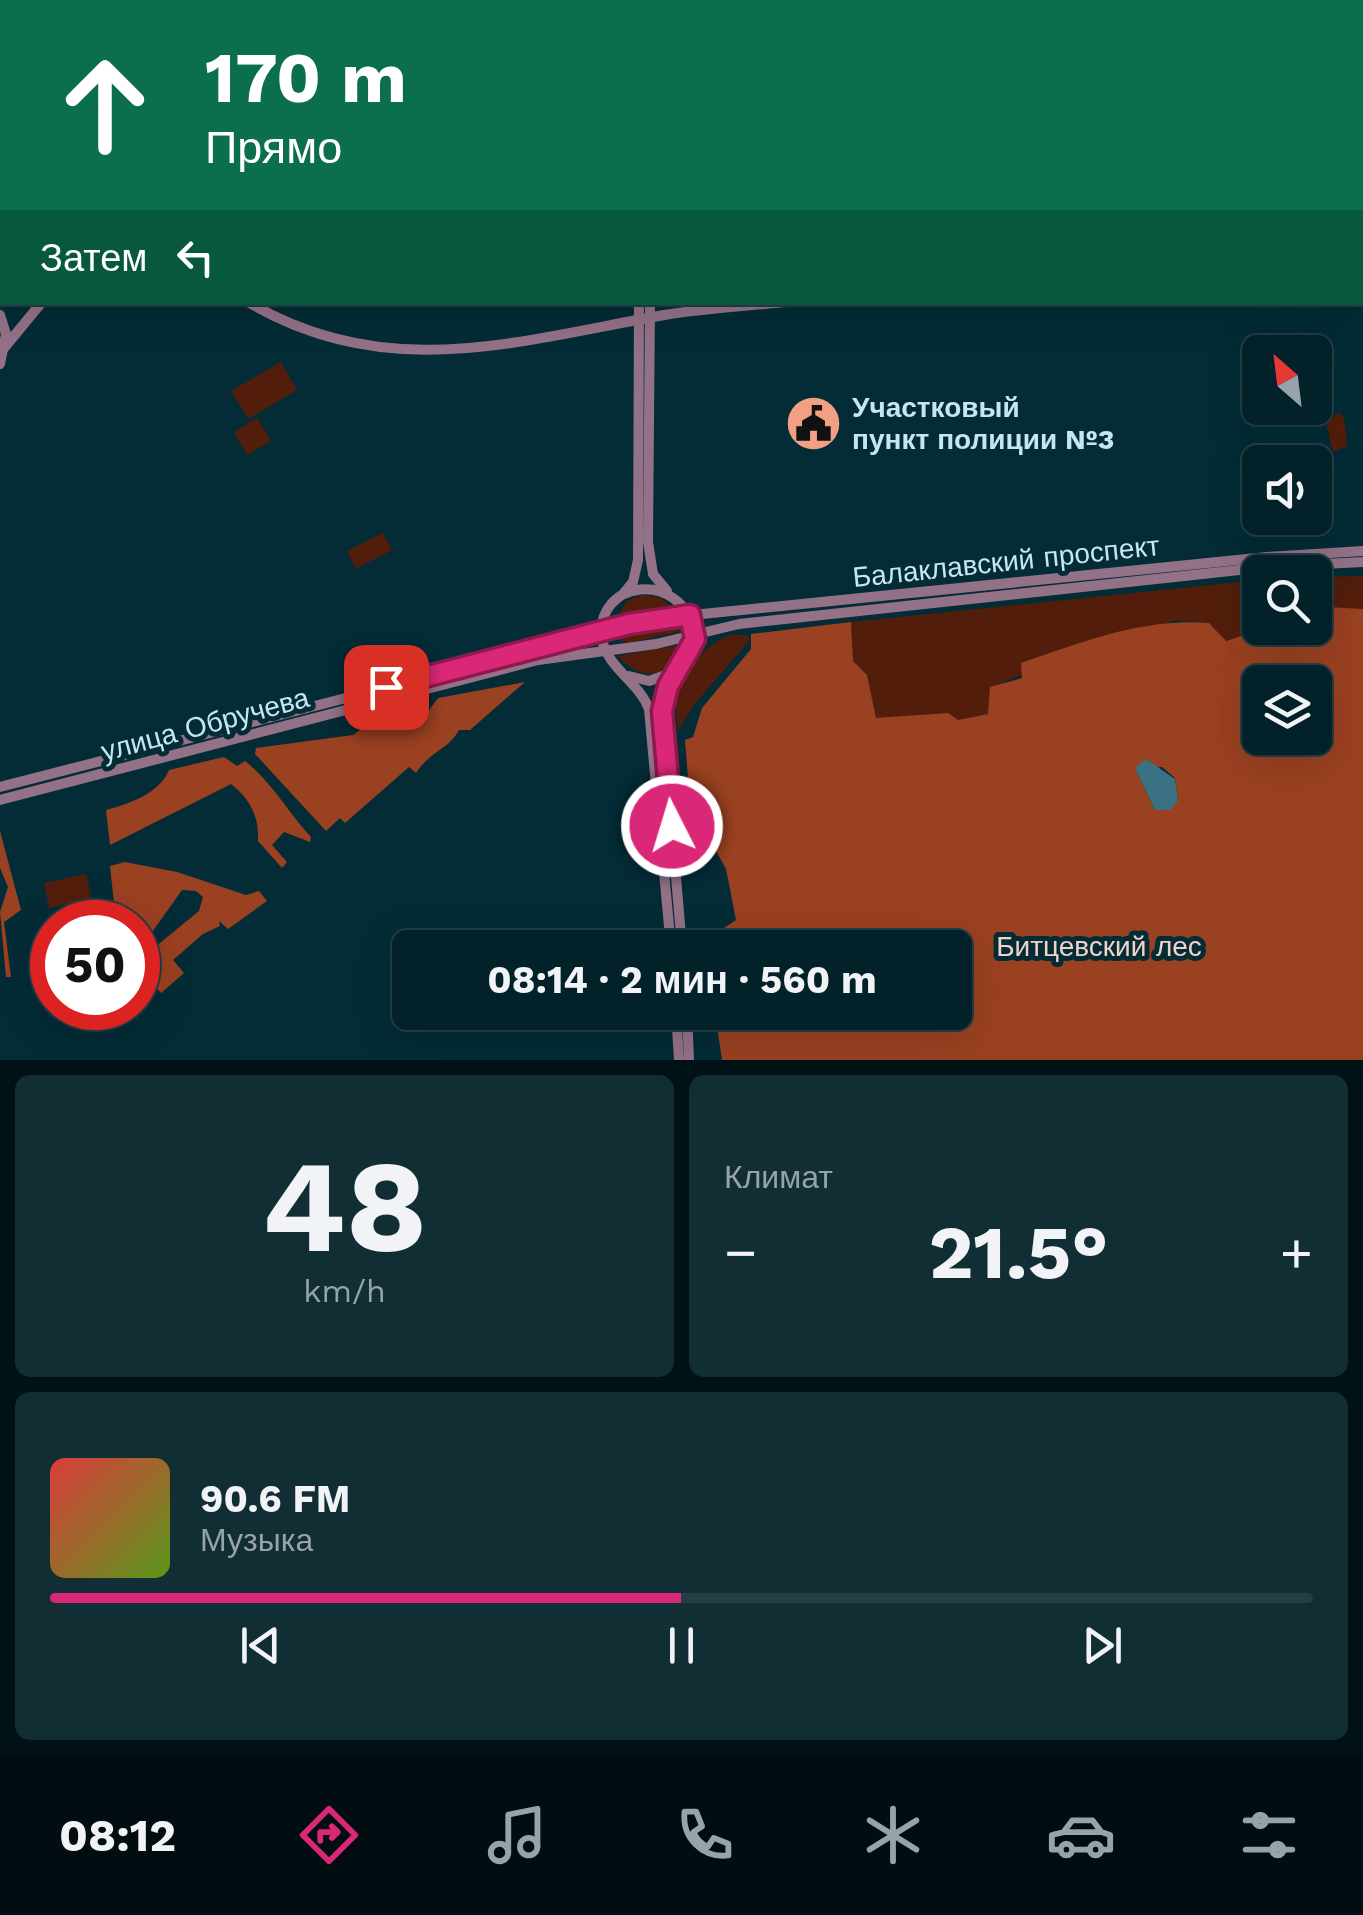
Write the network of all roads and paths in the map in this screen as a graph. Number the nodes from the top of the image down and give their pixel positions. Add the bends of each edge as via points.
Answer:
1 (40, 305) edge
2 (254, 305) edge
3 (640, 305) edge
4 (649, 305) edge
5 (760, 305) edge
6 (644, 319) junction
7 (2, 320) edge
8 (21, 328) junction
9 (5, 347) junction
10 (0, 364) edge
11 (1363, 552) edge
12 (1363, 562) edge
13 (670, 594) junction
14 (620, 598) junction
15 (690, 615) junction
16 (654, 619) joint
17 (602, 631) junction
18 (695, 634) junction
19 (656, 644) joint
20 (606, 650) junction
21 (679, 668) junction
22 (626, 675) junction
23 (0, 787) edge
24 (0, 800) edge
25 (668, 930) edge
26 (680, 930) edge
27 (677, 1030) edge
28 (688, 1030) edge
29 (679, 1060) edge
30 (690, 1060) edge

1 - 8 main road
2 - 6 main road via 316,334 419,353
3 - 6 main road
4 - 6 main road
5 - 6 main road
6 - 13 main road via 648,542 653,574
6 - 14 main road via 638,560
7 - 8 main road
7 - 9 main road
8 - 9 main road
9 - 10 main road
11 - 15 main road, Балаклавский проспект
12 - 18 main road, Балаклавский проспект via 1046,590
13 - 14 main road via 647,587
13 - 15 main road
14 - 17 main road
15 - 16 main road, Балаклавский проспект
15 - 18 main road
16 - 17 main road, улица Обручева
17 - 20 main road
17 - 23 main road, улица Обручева
18 - 19 main road, Балаклавский проспект
18 - 21 main road
19 - 20 main road, улица Обручева
20 - 22 main road
20 - 24 main road, улица Обручева via 538,660
21 - 22 main road via 649,681
21 - 26 main road via 662,711
22 - 25 main road via 643,695 651,720
27 - 29 main road
28 - 30 main road

